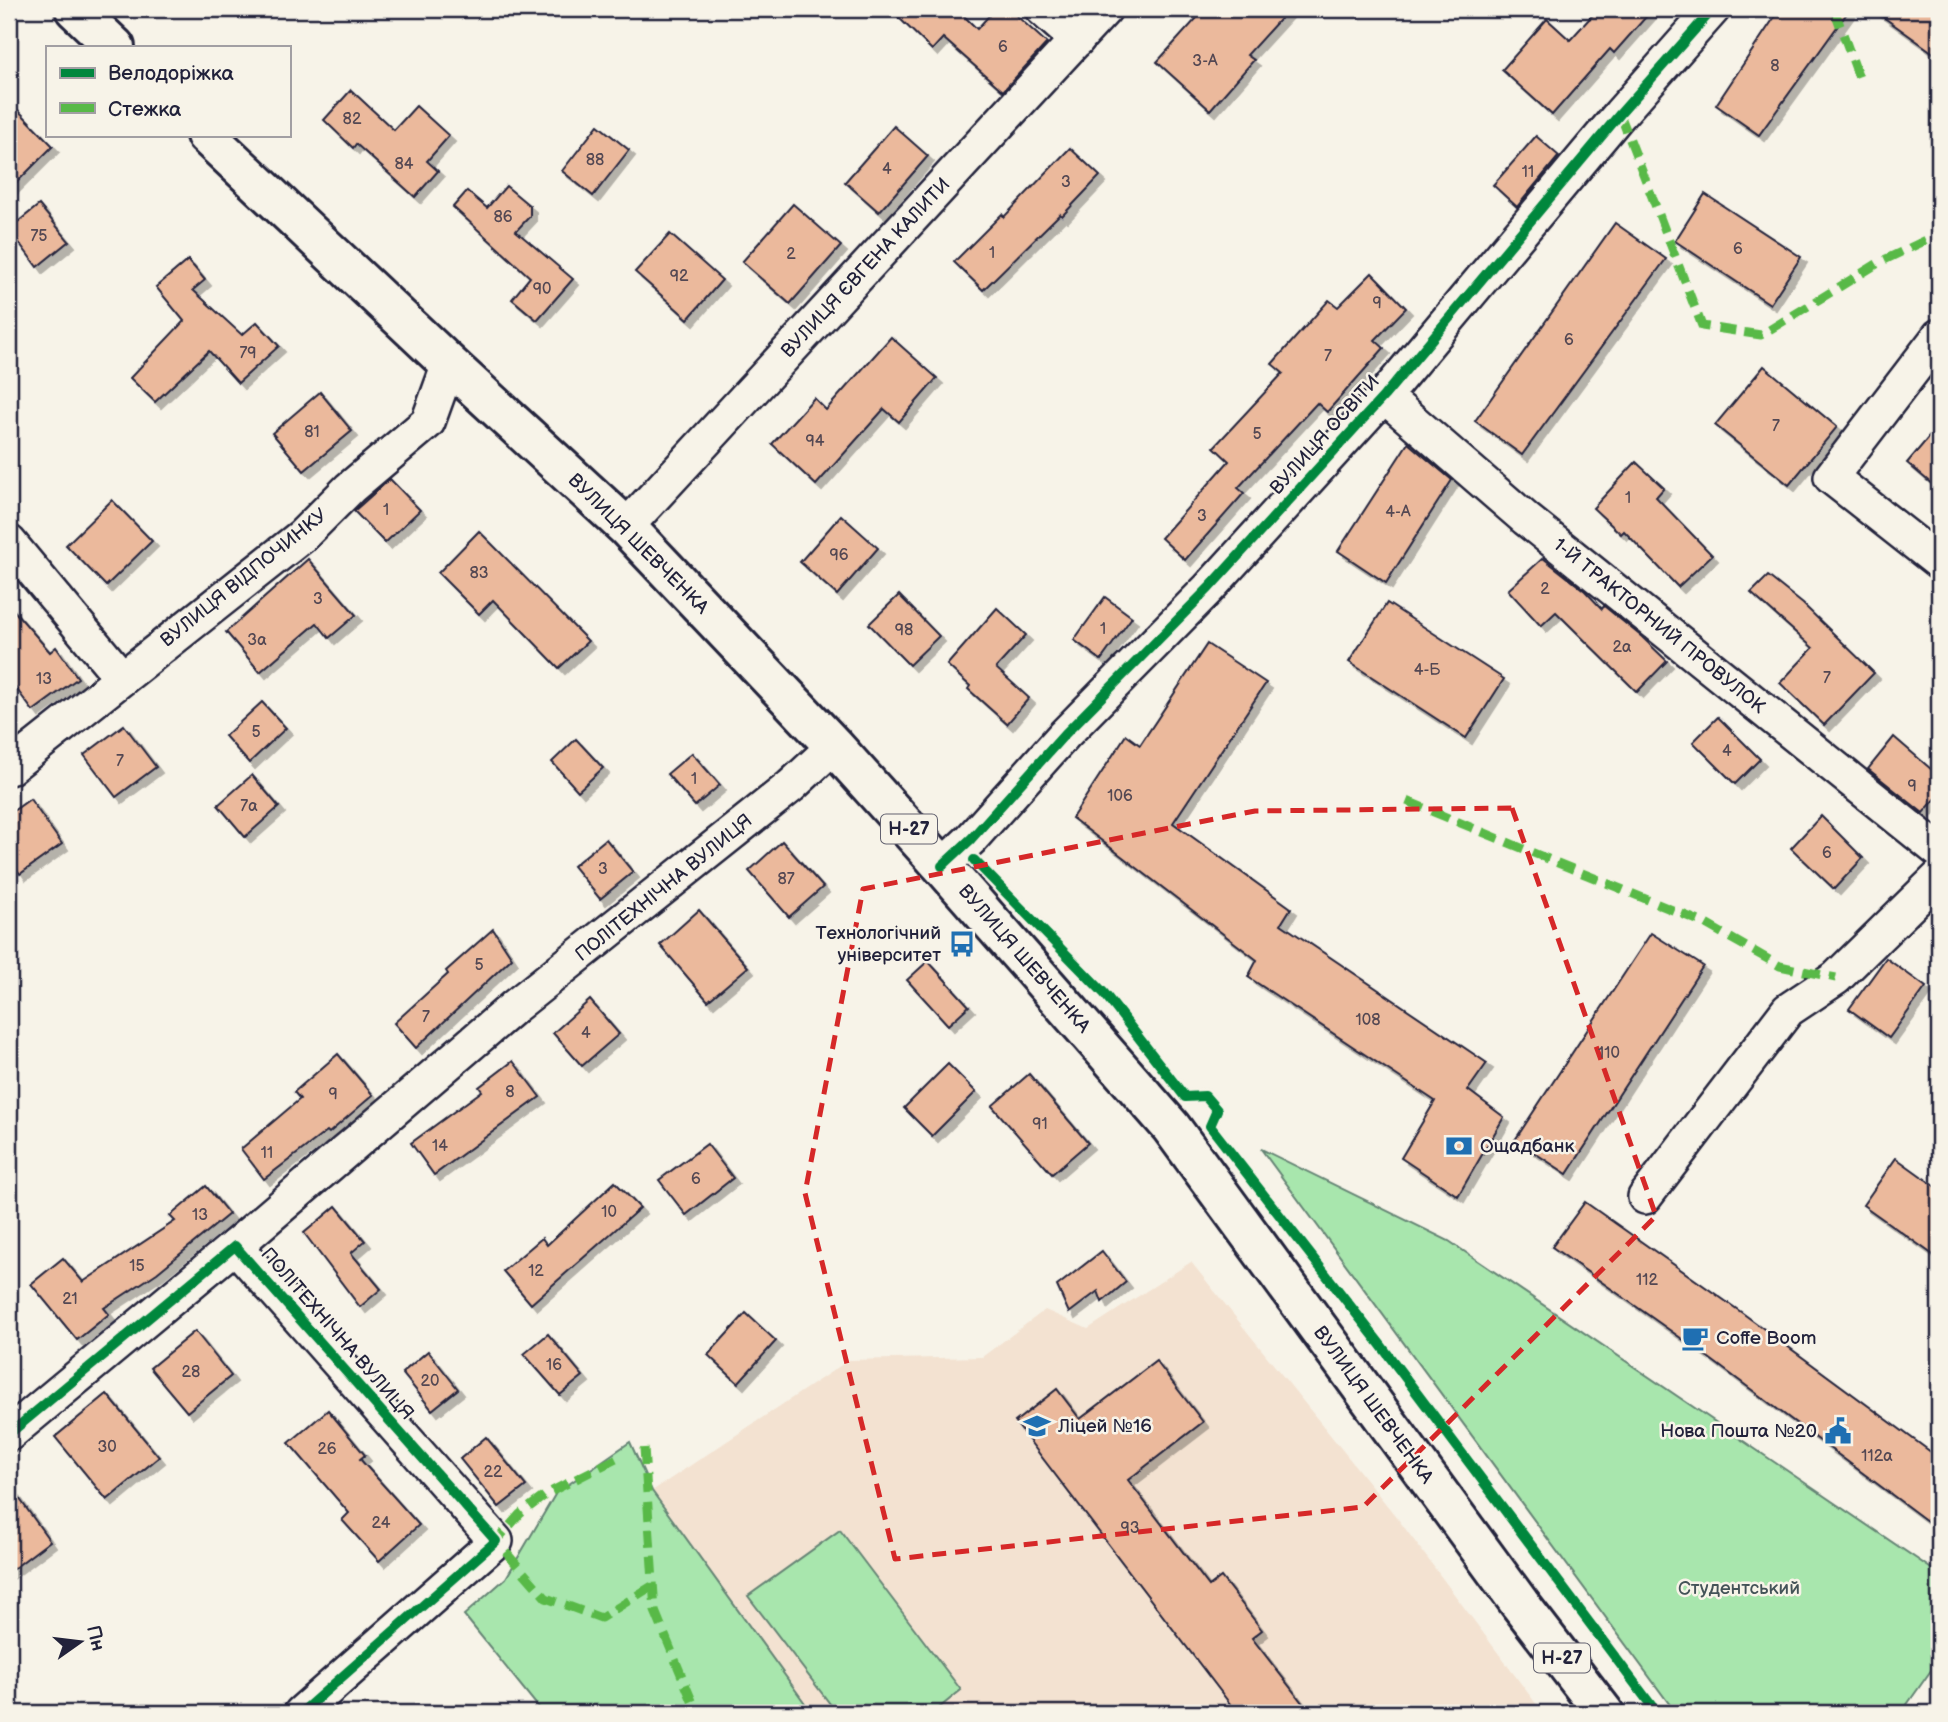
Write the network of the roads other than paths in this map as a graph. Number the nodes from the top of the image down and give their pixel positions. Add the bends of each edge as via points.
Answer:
1 (75, 9) edge
2 (1042, 9) edge
3 (1105, 9) edge
4 (1713, 9) edge
5 (1077, 40) junction
6 (114, 46) edge
7 (207, 136) edge
8 (1939, 335) edge
9 (449, 364) junction
10 (1384, 397) junction
11 (626, 527) junction
12 (9, 542) edge
13 (1939, 562) edge
14 (122, 678) junction
15 (834, 746) junction
16 (9, 768) edge
17 (1939, 851) edge
18 (942, 866) junction
19 (1939, 877) edge
20 (1645, 1197) dead end
21 (235, 1246) junction
22 (9, 1434) edge
23 (301, 1713) edge
24 (1604, 1713) edge

1 - 6 main road
2 - 5 street
3 - 5 street, ВУЛИЦЯ ЄВГЕНА КАЛИТИ
4 - 10 street, ВУЛИЦЯ ОСВІТИ
5 - 11 street, ВУЛИЦЯ ЄВГЕНА КАЛИТИ
7 - 9 main road, ВУЛИЦЯ ШЕВЧЕНКА / Н-27
8 - 13 street via 1831,477
9 - 11 main road, ВУЛИЦЯ ШЕВЧЕНКА / Н-27
9 - 14 street, ВУЛИЦЯ ВІДПОЧИНКУ via 428,422 302,536
10 - 17 street, 1-Й ТРАКТОРНИЙ ПРОВУЛОК via 1526,519
10 - 18 street, ВУЛИЦЯ ОСВІТИ via 1209,588
11 - 15 main road, ВУЛИЦЯ ШЕВЧЕНКА / Н-27
12 - 14 street
14 - 16 street, ВУЛИЦЯ ВІДПОЧИНКУ
15 - 18 main road, ВУЛИЦЯ ШЕВЧЕНКА / Н-27
15 - 21 street, ПОЛІТЕХНІЧНА ВУЛИЦЯ via 791,786 515,1006
18 - 24 main road, ВУЛИЦЯ ШЕВЧЕНКА / Н-27 via 1171,1127
19 - 20 street via 1836,978 1788,1010
21 - 22 street, ПОЛІТЕХНІЧНА ВУЛИЦЯ
21 - 23 street, ПОЛІТЕХНІЧНА ВУЛИЦЯ via 496,1541

